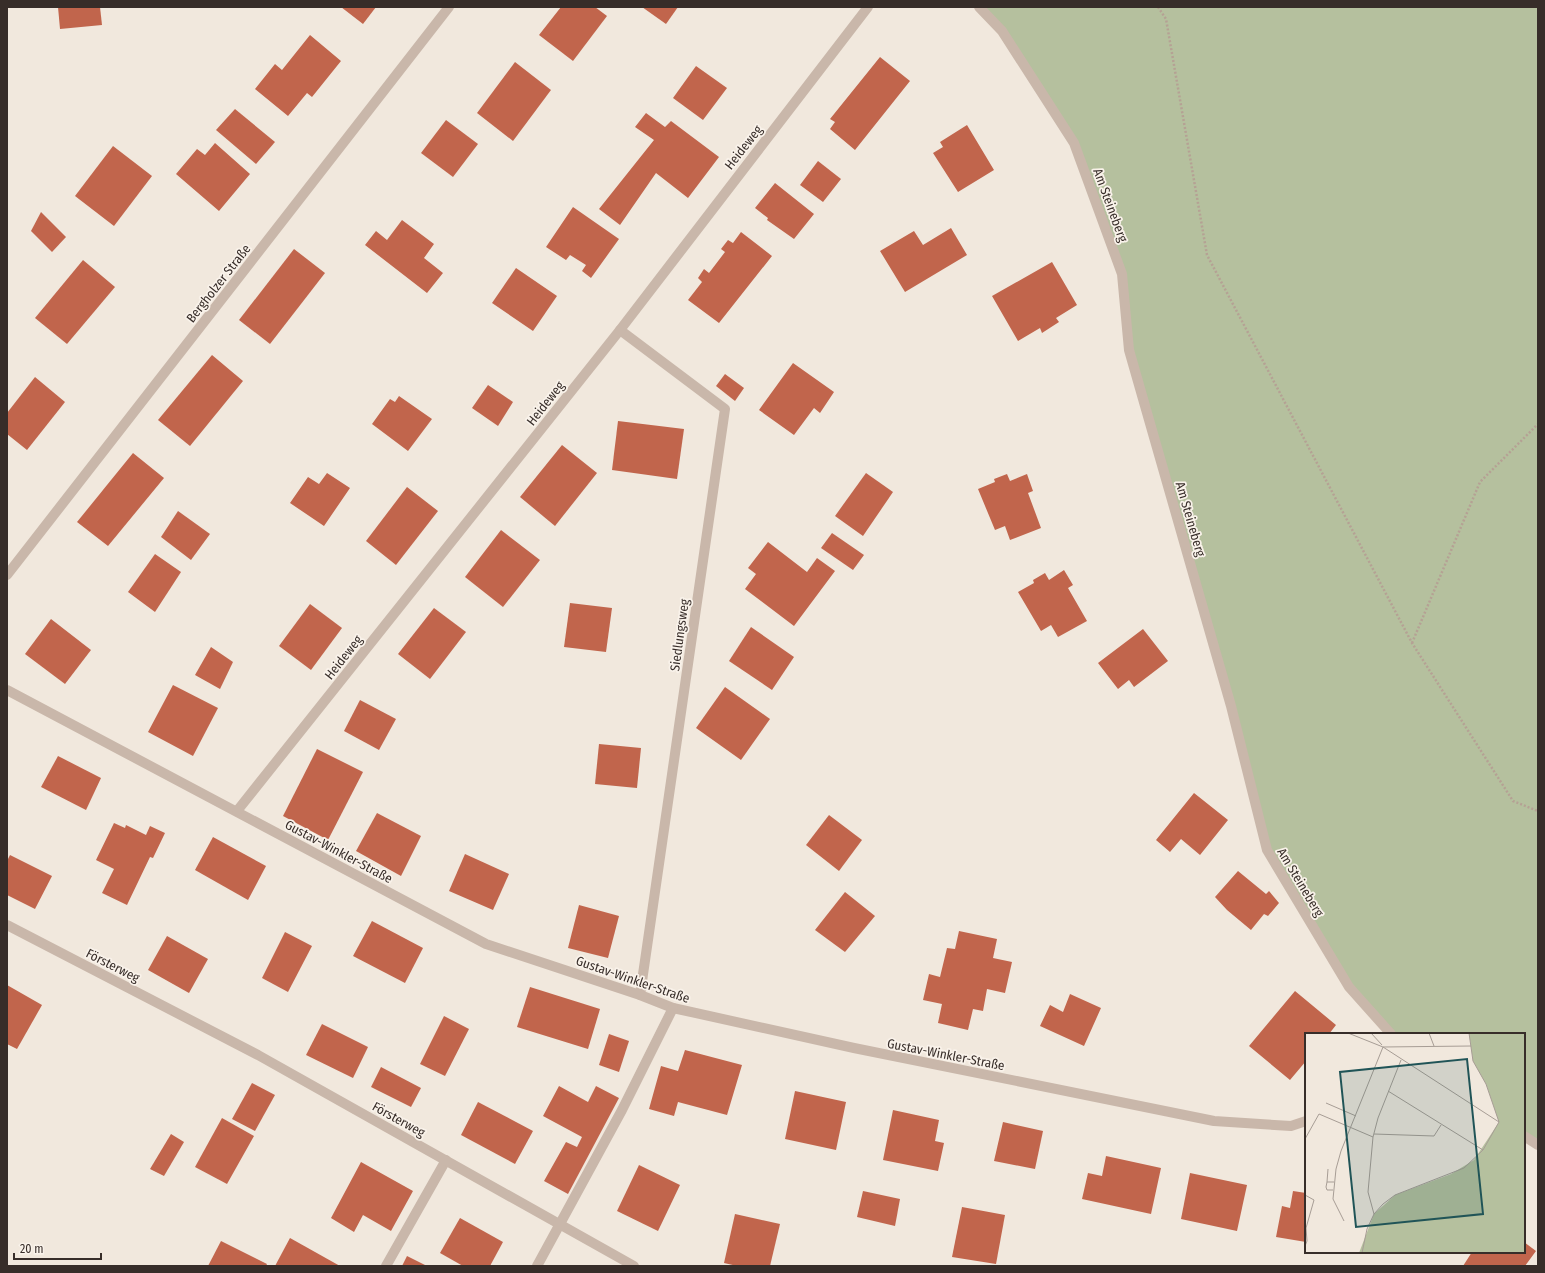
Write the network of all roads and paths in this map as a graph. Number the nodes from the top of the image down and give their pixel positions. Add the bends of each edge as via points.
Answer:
1 (449, 7) edge
2 (868, 7) edge
3 (979, 7) edge
4 (1158, 7) edge
5 (620, 330) junction
6 (1538, 424) edge
7 (7, 575) edge
8 (1412, 643) junction
9 (7, 690) edge
10 (237, 811) junction
11 (1538, 811) edge
12 (7, 924) edge
13 (640, 995) junction
14 (673, 1008) junction
15 (1390, 1033) edge
16 (1305, 1121) edge
17 (1525, 1137) edge
18 (1538, 1145) edge
19 (446, 1160) junction
20 (560, 1225) junction
21 (386, 1266) edge
22 (537, 1266) edge
23 (634, 1266) edge

1 - 7 street, Bergholzer Straße
2 - 5 street, Heideweg
3 - 15 street, Am Steineberg via 1002,31 1074,143 1122,274 1129,350 1231,706 1267,850 1349,987
4 - 8 path via 1166,19 1207,255
5 - 10 street, Heideweg
5 - 13 street, Siedlungsweg via 725,410
6 - 8 path via 1480,482
8 - 11 path via 1513,801
9 - 10 street, Gustav-Winkler-Straße
10 - 13 street, Gustav-Winkler-Straße via 486,944
12 - 19 street, Försterweg via 258,1055
13 - 14 street, Gustav-Winkler-Straße
14 - 16 street, Gustav-Winkler-Straße via 854,1048 1214,1121 1291,1126
14 - 20 street
17 - 18 street
19 - 20 street, Försterweg
19 - 21 street
20 - 22 street
20 - 23 street, Försterweg

